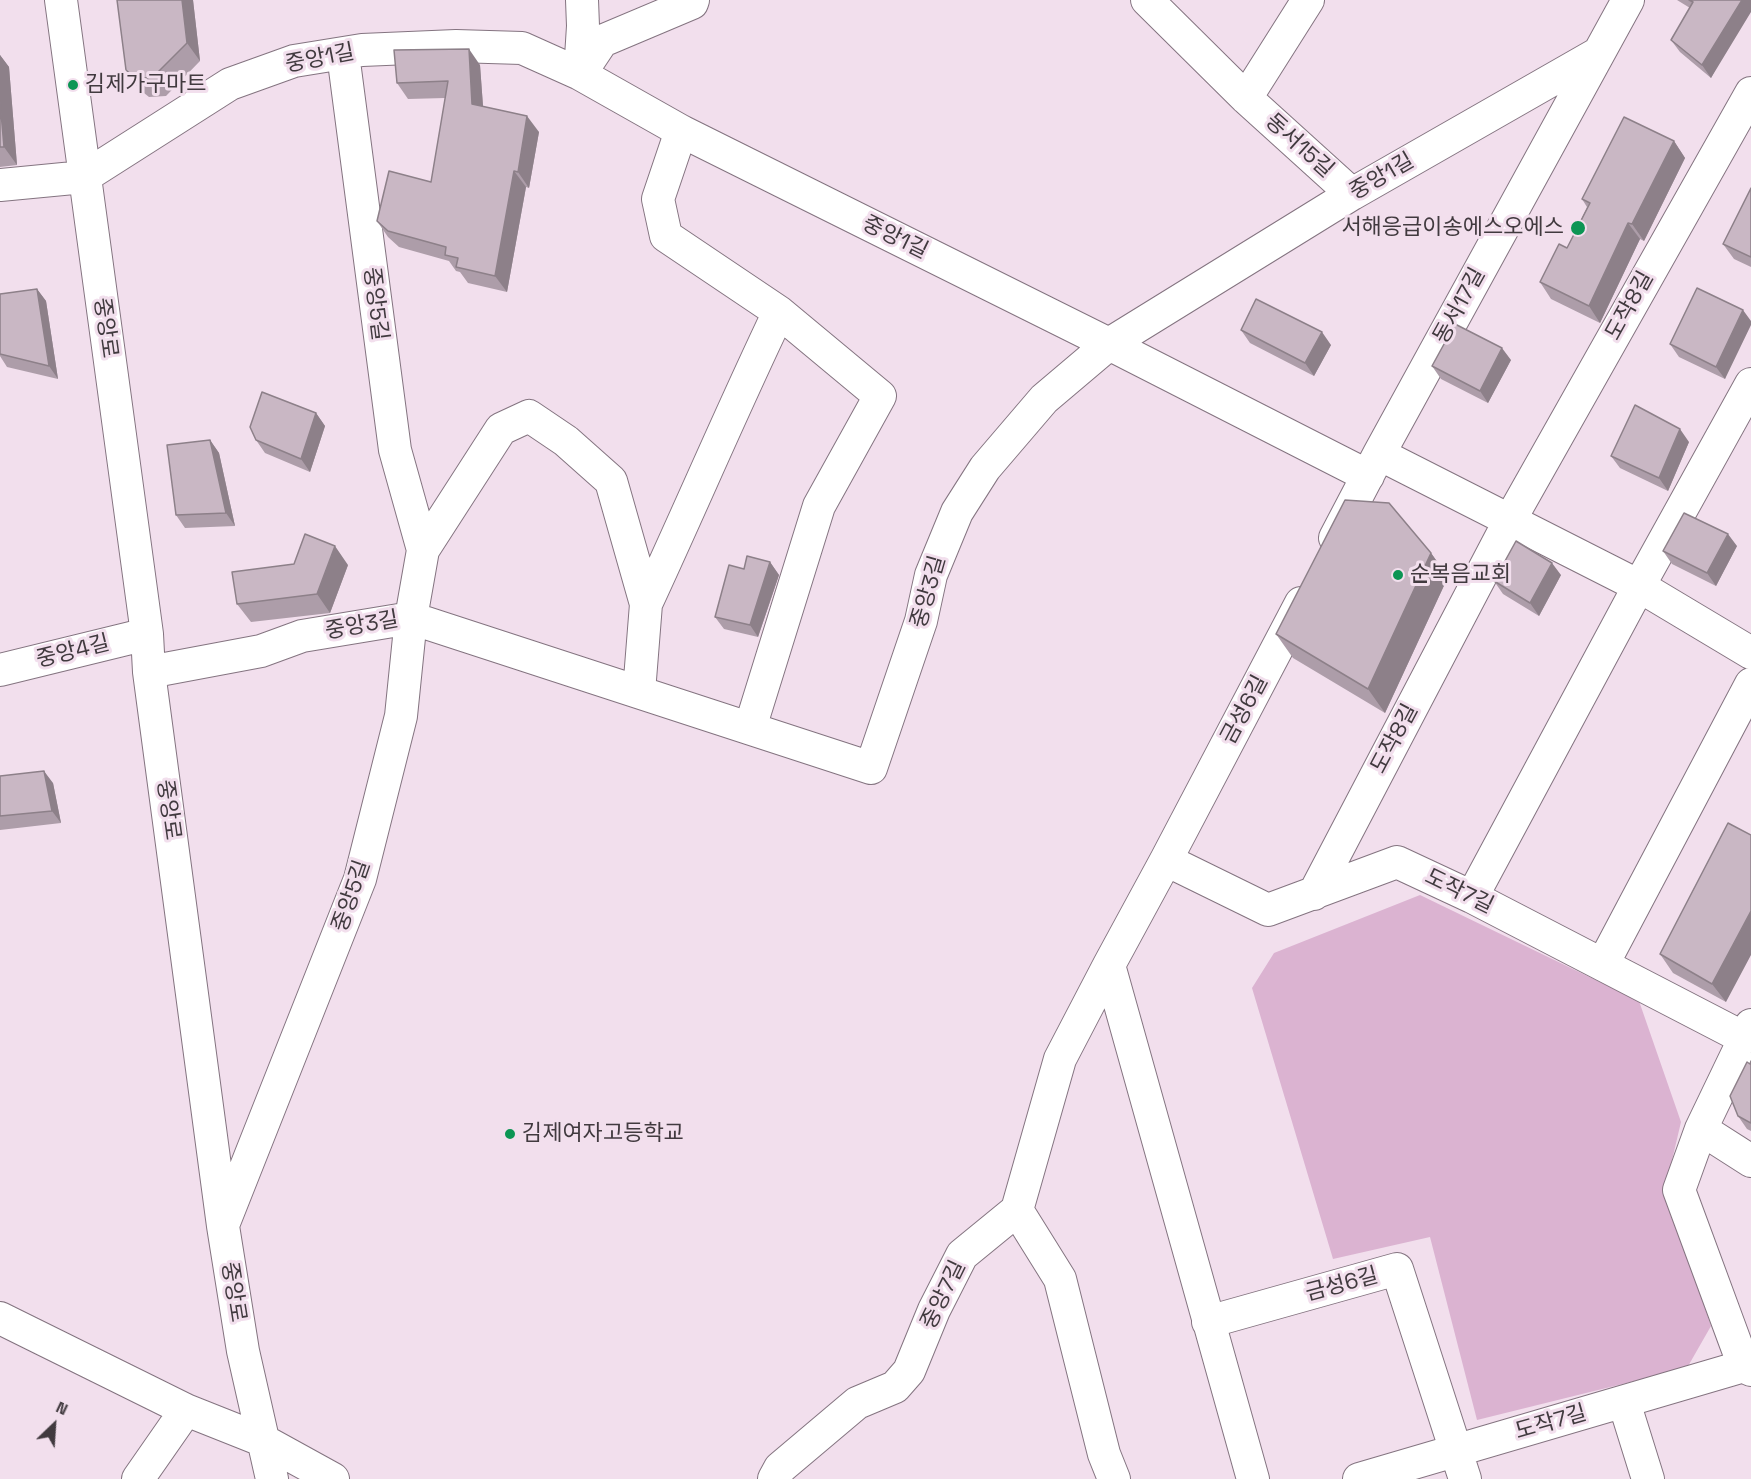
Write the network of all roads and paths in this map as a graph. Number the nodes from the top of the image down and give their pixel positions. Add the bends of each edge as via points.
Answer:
1 (61, 0) edge
2 (582, 0) edge
3 (693, 0) edge
4 (1148, 0) edge
5 (1308, 0) edge
6 (1628, 0) edge
7 (343, 54) junction
8 (1597, 54) junction
9 (580, 74) junction
10 (1751, 93) edge
11 (1246, 98) junction
12 (681, 131) junction
13 (84, 177) junction
14 (0, 185) edge
15 (1352, 194) junction
16 (778, 312) junction
17 (1109, 344) junction
18 (1751, 384) edge
19 (1373, 465) junction
20 (1510, 520) junction
21 (423, 550) junction
22 (1639, 586) junction
23 (646, 604) junction
24 (411, 618) junction
25 (147, 633) junction
26 (1751, 653) edge
27 (0, 670) edge
28 (149, 672) junction
29 (1751, 684) edge
30 (639, 692) junction
31 (750, 728) junction
32 (1166, 860) junction
33 (1314, 894) junction
34 (1472, 897) junction
35 (1109, 964) junction
36 (1603, 964) junction
37 (1747, 1031) edge
38 (1701, 1130) junction
39 (1751, 1161) edge
40 (1017, 1210) junction
41 (223, 1226) junction
42 (0, 1318) edge
43 (1208, 1322) junction
44 (1747, 1368) edge
45 (1624, 1402) junction
46 (186, 1410) junction
47 (264, 1442) junction
48 (1455, 1449) junction
49 (138, 1479) edge
50 (272, 1479) edge
51 (333, 1479) edge
52 (774, 1479) edge
53 (1114, 1479) edge
54 (1253, 1479) edge
55 (1359, 1479) edge
56 (1465, 1479) edge
57 (1648, 1479) edge

1 - 13 street, 중앙로
2 - 9 street
3 - 9 street via 602,41
4 - 11 street, 동서15길
5 - 11 street, 동서15길
6 - 8 street, 동서17길
7 - 9 street, 중앙1길 via 456,46 522,48
7 - 13 street, 중앙1길 via 294,61 230,84
7 - 21 street, 중앙5길 via 395,450
8 - 15 street, 중앙1길
8 - 19 street, 동서17길
9 - 12 street, 중앙1길
10 - 20 street, 도작8길
11 - 15 street, 동서15길
12 - 16 street via 658,199 666,237
12 - 17 street, 중앙1길
13 - 14 street
13 - 25 street, 중앙로
15 - 17 street, 중앙1길
16 - 23 street
16 - 31 street via 880,396 819,506
17 - 19 street, 중앙1길
17 - 31 street, 중앙3길 via 1044,399 986,468 957,512 931,575 921,621 871,768
18 - 22 street
19 - 20 street
19 - 32 street, 금성6길
20 - 22 street
20 - 33 street, 도작8길
21 - 23 street, 중앙5길 via 501,429 530,416 566,441 611,481
21 - 24 street, 중앙5길
22 - 26 street
22 - 34 street
23 - 30 street
24 - 28 street, 중앙3길 via 302,636 261,651
24 - 30 street, 중앙3길
24 - 41 street, 중앙5길 via 401,716 360,879
25 - 27 street, 중앙4길
25 - 28 street, 중앙로
28 - 41 street, 중앙로
29 - 36 street
30 - 31 street, 중앙3길
32 - 33 street, 도작7길 via 1268,910
32 - 35 street, 금성6길
33 - 34 street, 도작7길 via 1397,862
34 - 36 street, 도작7길
35 - 40 street, 금성6길 via 1060,1059
35 - 43 street
36 - 37 street, 도작7길
37 - 38 street, 도작7길
38 - 39 street
38 - 44 street, 도작7길 via 1679,1190
40 - 52 street, 중앙7길 via 962,1255 909,1371 895,1387 857,1403 780,1468
40 - 53 street via 1060,1279 1104,1454
41 - 47 street, 중앙로 via 243,1351
42 - 46 street
43 - 48 street, 금성6길 via 1397,1269
43 - 54 street
44 - 45 street, 도작7길
45 - 48 street, 도작7길
45 - 57 street
46 - 47 street
46 - 49 street
47 - 50 street, 중앙로
47 - 51 street
48 - 55 street, 도작7길
48 - 56 street

